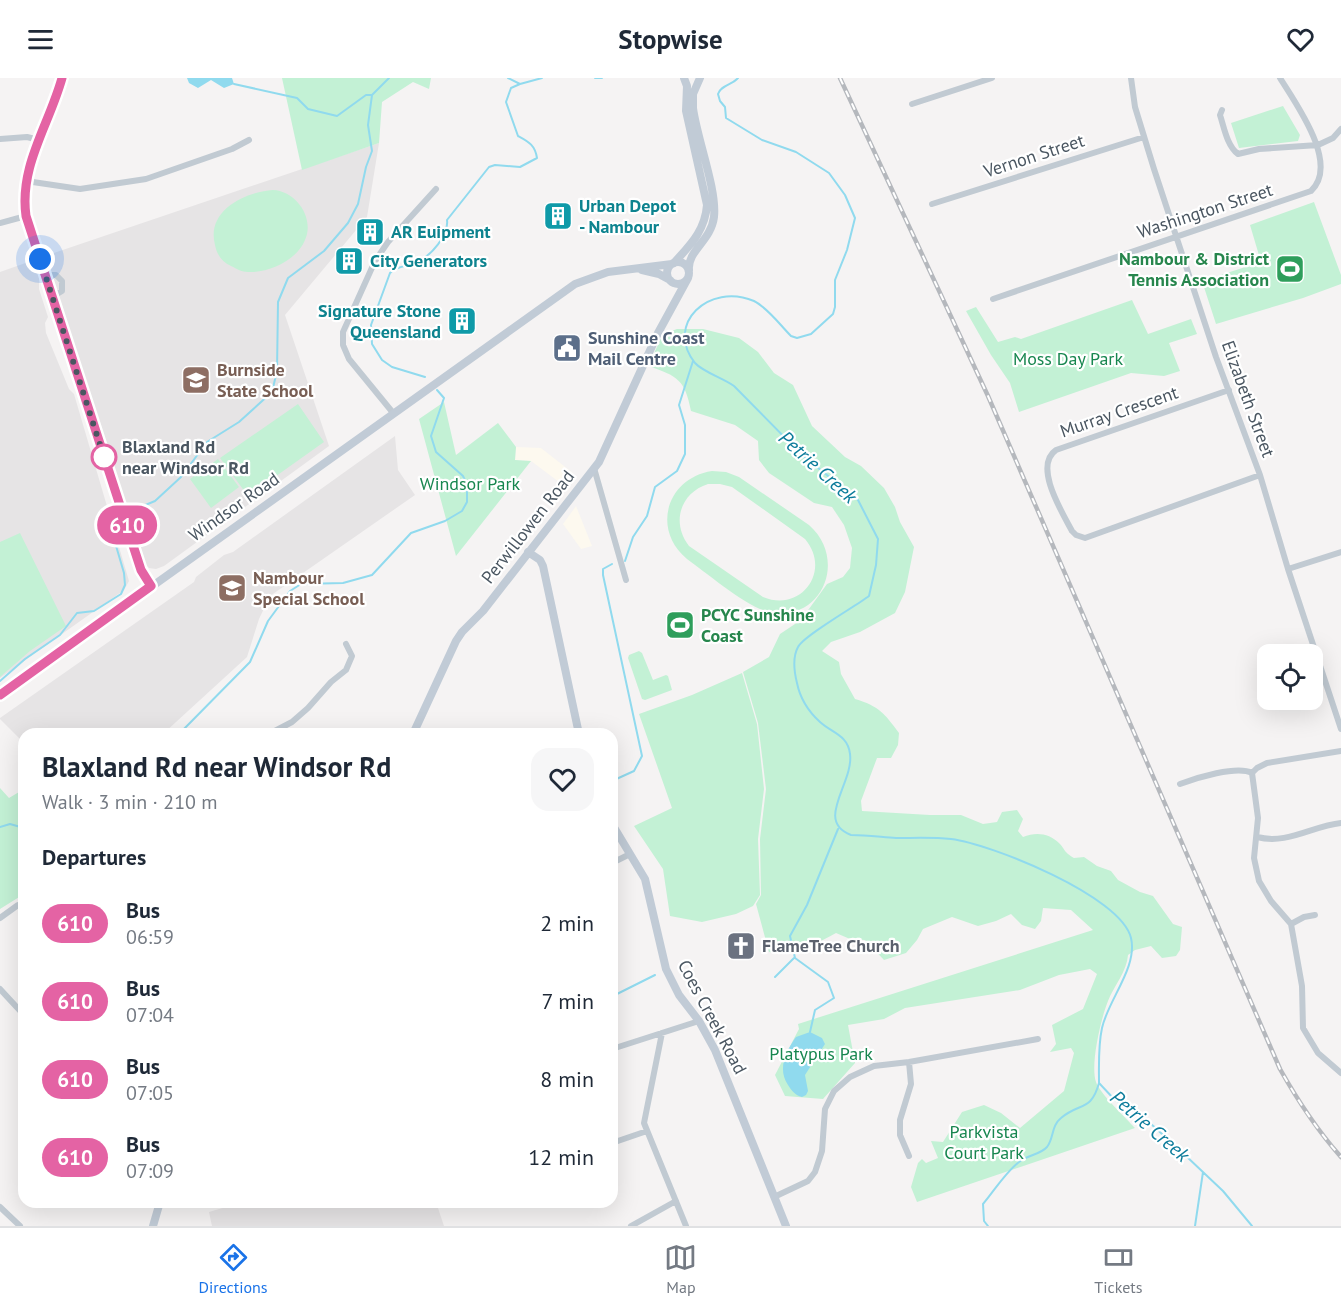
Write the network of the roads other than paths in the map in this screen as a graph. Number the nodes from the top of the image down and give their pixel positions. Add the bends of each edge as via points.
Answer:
1 (62, 78) edge
2 (684, 78) edge
3 (700, 78) edge
4 (992, 78) edge
5 (1131, 78) edge
6 (1280, 78) edge
7 (912, 104) dead end
8 (1222, 110) dead end
9 (1341, 129) edge
10 (1144, 137) junction
11 (0, 139) edge
12 (39, 140) junction
13 (249, 140) dead end
14 (1318, 145) junction
15 (26, 181) junction
16 (436, 189) dead end
17 (932, 204) dead end
18 (26, 216) junction
19 (0, 223) edge
20 (1176, 236) junction
21 (673, 263) junction
22 (632, 268) junction
23 (688, 274) junction
24 (45, 275) junction
25 (670, 280) junction
26 (52, 297) junction
27 (993, 299) dead end
28 (658, 333) junction
29 (1228, 390) junction
30 (394, 414) junction
31 (594, 468) junction
32 (1260, 474) junction
33 (528, 552) junction
34 (1341, 552) edge
35 (1288, 569) junction
36 (626, 580) dead end
37 (151, 586) junction
38 (346, 644) dead end
39 (0, 695) edge
40 (280, 728) edge
41 (416, 728) edge
42 (577, 728) edge
43 (1341, 729) edge
44 (1341, 751) edge
45 (1252, 774) junction
46 (1180, 784) dead end
47 (1341, 823) edge
48 (618, 834) edge
49 (1257, 837) junction
50 (630, 854) junction
51 (618, 860) edge
52 (18, 904) edge
53 (1315, 915) dead end
54 (0, 918) edge
55 (1292, 924) junction
56 (0, 989) edge
57 (18, 1008) edge
58 (699, 1022) junction
59 (662, 1033) junction
60 (1038, 1039) dead end
61 (618, 1047) edge
62 (909, 1062) junction
63 (1341, 1073) edge
64 (647, 1131) junction
65 (618, 1141) edge
66 (909, 1156) dead end
67 (774, 1197) junction
68 (676, 1201) junction
69 (0, 1208) edge
70 (158, 1208) edge
71 (20, 1226) edge
72 (153, 1226) edge
73 (631, 1226) edge
74 (686, 1226) edge
75 (786, 1226) edge

1 - 12 street
2 - 21 street via 686,111 707,205 699,233
3 - 23 street, Perwillowen Road via 693,108 714,212 711,229 691,257
4 - 7 street
5 - 10 street, Elizabeth Street
6 - 14 street
8 - 14 street via 1228,140 1238,154
9 - 14 street
10 - 17 street, Vernon Street
10 - 20 street, Elizabeth Street
11 - 12 street
12 - 15 street
13 - 15 street via 146,179 81,189
14 - 20 street, Washington Street via 1320,177 1311,190
15 - 18 street
16 - 30 street via 375,261 343,332 349,359
18 - 19 street
18 - 24 street
20 - 27 street, Washington Street
20 - 29 street, Elizabeth Street
21 - 22 street
21 - 23 street via 684,264
21 - 25 street via 668,270
22 - 25 street
22 - 30 street, Windsor Road via 575,284
23 - 25 street via 679,284
23 - 28 street, Perwillowen Road
24 - 26 street
24 - 26 street via 56,275 62,281 62,291
25 - 28 street, Perwillowen Road via 671,297
26 - 37 street via 141,570
28 - 31 street, Perwillowen Road
29 - 32 street, Elizabeth Street
29 - 32 street, Murray Crescent via 1056,450 1046,463 1052,490 1072,531 1085,538
30 - 37 street, Windsor Road
31 - 33 street, Perwillowen Road
31 - 36 street
32 - 35 street, Elizabeth Street
33 - 41 street, Perwillowen Road via 462,632
33 - 42 street via 543,566
34 - 35 street
35 - 43 street, Elizabeth Street
37 - 39 street, Windsor Road
38 - 40 street via 352,656 346,670 300,715
44 - 45 street via 1267,763
45 - 46 street via 1240,770
45 - 49 street
47 - 49 street via 1299,836 1268,840
48 - 50 street, Coes Creek Road
49 - 55 street via 1254,858 1259,880
50 - 51 street
50 - 58 street, Coes Creek Road via 648,889 666,969
52 - 54 street
53 - 55 street
55 - 63 street via 1302,986 1303,1028 1318,1053
56 - 57 street
58 - 59 street
58 - 67 street, Coes Creek Road via 718,1057
59 - 61 street
59 - 64 street via 644,1123
60 - 62 street
62 - 66 street via 911,1084 900,1120 900,1135
62 - 67 street via 869,1067 838,1086 825,1108 822,1151 815,1172 807,1181
64 - 65 street
64 - 68 street
67 - 75 street, Coes Creek Road
68 - 73 street
68 - 74 street
69 - 71 street
70 - 72 street

